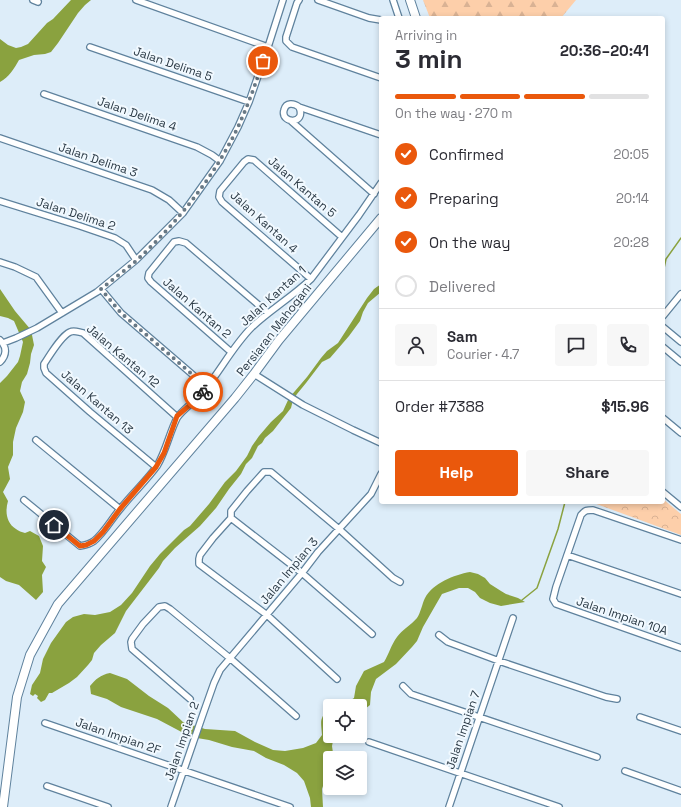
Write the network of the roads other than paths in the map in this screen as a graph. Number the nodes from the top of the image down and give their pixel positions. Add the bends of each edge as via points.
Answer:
1 (136, 0) edge
2 (283, 0) edge
3 (299, 0) edge
4 (318, 0) edge
5 (393, 0) edge
6 (410, 0) edge
7 (398, 16) edge
8 (415, 16) edge
9 (379, 20) edge
10 (90, 47) dead end
11 (268, 47) junction
12 (379, 77) edge
13 (44, 94) dead end
14 (249, 102) junction
15 (300, 107) junction
16 (291, 121) junction
17 (379, 134) edge
18 (0, 138) edge
19 (220, 161) junction
20 (231, 178) joint
21 (379, 186) edge
22 (374, 194) junction
23 (0, 201) edge
24 (183, 212) junction
25 (379, 220) edge
26 (342, 236) junction
27 (136, 260) junction
28 (0, 262) edge
29 (311, 279) junction
30 (101, 289) junction
31 (681, 294) edge
32 (62, 313) junction
33 (268, 313) junction
34 (665, 314) edge
35 (665, 329) edge
36 (2, 341) edge
37 (681, 342) edge
38 (55, 348) joint
39 (665, 349) edge
40 (231, 352) junction
41 (0, 362) edge
42 (681, 362) edge
43 (254, 374) junction
44 (207, 387) junction
45 (177, 416) junction
46 (665, 420) edge
47 (681, 433) edge
48 (36, 440) dead end
49 (379, 442) edge
50 (156, 467) junction
51 (379, 478) edge
52 (665, 494) edge
53 (24, 500) dead end
54 (681, 507) edge
55 (120, 509) junction
56 (231, 518) junction
57 (339, 529) junction
58 (681, 540) edge
59 (567, 555) junction
60 (302, 573) junction
61 (400, 582) dead end
62 (681, 594) edge
63 (267, 615) junction
64 (514, 618) dead end
65 (372, 634) dead end
66 (439, 635) dead end
67 (681, 648) edge
68 (230, 659) junction
69 (499, 661) junction
70 (338, 678) dead end
71 (214, 683) joint
72 (403, 686) dead end
73 (190, 699) dead end
74 (617, 699) dead end
75 (296, 716) dead end
76 (480, 717) junction
77 (640, 717) dead end
78 (46, 723) dead end
79 (681, 731) edge
80 (369, 742) dead end
81 (597, 757) dead end
82 (183, 770) junction
83 (625, 771) dead end
84 (460, 774) junction
85 (47, 786) dead end
86 (681, 791) edge
87 (3, 807) edge
88 (108, 807) edge
89 (171, 807) edge
90 (290, 807) edge
91 (448, 807) edge
92 (559, 807) edge

1 - 11 street
2 - 11 street
3 - 12 street via 286,37 286,41 292,47
4 - 9 street
5 - 7 street
6 - 8 main road
10 - 14 street, Jalan Delima 5
11 - 14 street
13 - 19 street, Jalan Delima 4 via 197,147
14 - 19 street
15 - 16 street via 301,115
15 - 16 street via 292,103 285,108 284,116
15 - 17 street
16 - 22 street
18 - 24 street, Jalan Delima 3 via 152,190
19 - 24 street
20 - 26 street, Jalan Kantan 5 via 244,162 248,159 254,160
20 - 29 street, Jalan Kantan 4 via 220,191 219,197 222,202
21 - 22 street, Jalan Kantan 1
22 - 26 street, Jalan Kantan 1
23 - 27 street, Jalan Delima 2 via 115,238 126,245
24 - 27 street
25 - 43 main road, Persiaran Mahogani via 279,340
26 - 29 street, Jalan Kantan 1
27 - 30 street
28 - 32 street via 36,277
29 - 33 street, Jalan Kantan 1
30 - 32 street
30 - 44 street via 121,313
31 - 34 street
32 - 36 street via 16,338
33 - 40 street, Jalan Kantan 1
33 - 40 street, Jalan Kantan 2 via 186,243 174,242 149,273 148,278
35 - 37 street
36 - 41 street via 6,351
38 - 45 street, Jalan Kantan 12 via 71,332 82,333
38 - 50 street, Jalan Kantan 13 via 44,364 46,373
39 - 42 street
40 - 44 street, Jalan Kantan 1
43 - 49 street via 303,405
43 - 87 main road, Persiaran Mahogani via 58,604 30,655 17,697
44 - 45 street, Jalan Kantan 1
45 - 50 street via 164,453
46 - 47 street
48 - 55 street
50 - 55 street
51 - 57 street, Jalan Impian 3 via 371,494
52 - 54 street
53 - 55 street via 80,546 94,541
56 - 57 street via 231,511 246,491 264,472 271,472
56 - 60 street
56 - 63 street via 200,555 199,564
57 - 60 street, Jalan Impian 3
57 - 61 street
58 - 59 street via 587,510 581,514
59 - 62 street
59 - 67 street, Jalan Impian 10A via 553,600 556,604
60 - 63 street, Jalan Impian 3
60 - 65 street
63 - 68 street, Jalan Impian 3
63 - 70 street
64 - 69 street, Jalan Impian 7
66 - 69 street via 448,642
68 - 71 street, Jalan Impian 3 via 220,670
68 - 73 street via 170,609 165,606 159,607 132,638 132,648
68 - 75 street
69 - 74 street
69 - 76 street, Jalan Impian 7
71 - 82 street, Jalan Impian 2
72 - 76 street via 411,694
76 - 81 street
76 - 84 street, Jalan Impian 7
77 - 79 street
78 - 82 street, Jalan Impian 2F
80 - 84 street
82 - 89 street, Jalan Impian 2
82 - 90 street, Jalan Impian 2F
83 - 86 street
84 - 91 street, Jalan Impian 7
84 - 92 street
85 - 88 street

